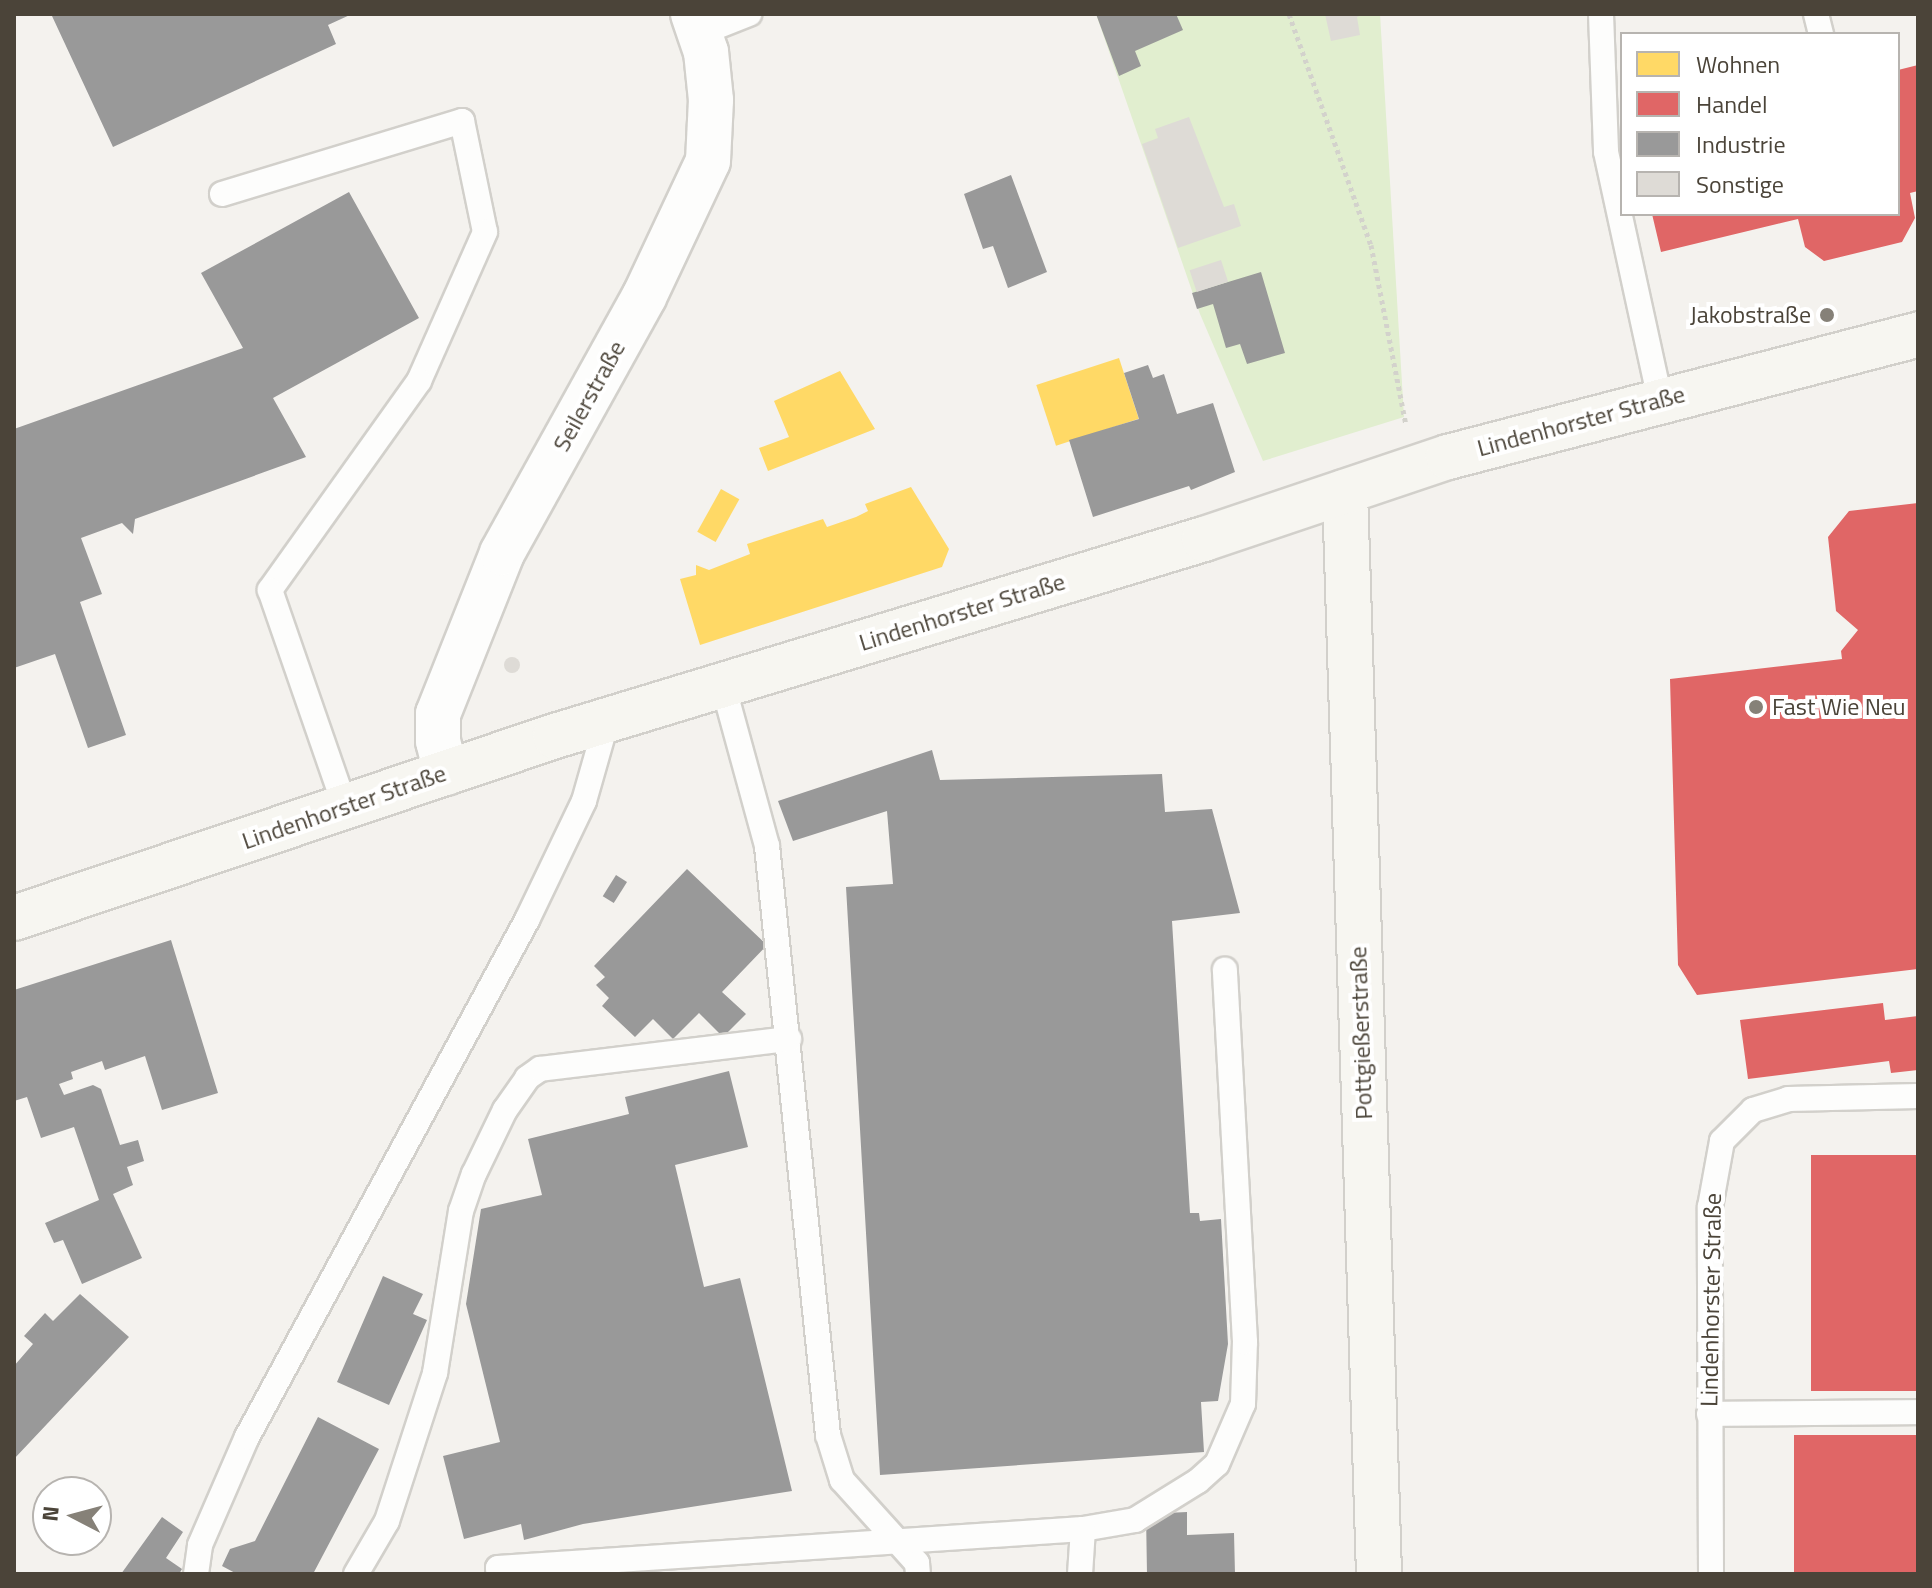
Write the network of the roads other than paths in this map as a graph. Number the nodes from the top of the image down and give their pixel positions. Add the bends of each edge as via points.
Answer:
1 (749, 14) edge
2 (1601, 14) edge
3 (697, 24) edge
4 (222, 194) dead end
5 (1918, 335) edge
6 (1660, 400) junction
7 (1345, 492) junction
8 (723, 685) junction
9 (607, 720) junction
10 (446, 773) junction
11 (345, 807) junction
12 (14, 918) edge
13 (1225, 970) dead end
14 (789, 1039) junction
15 (1918, 1096) edge
16 (1918, 1412) edge
17 (1709, 1414) junction
18 (1083, 1529) junction
19 (899, 1541) junction
20 (196, 1574) edge
21 (356, 1574) edge
22 (499, 1574) edge
23 (918, 1574) edge
24 (1080, 1574) edge
25 (1379, 1574) edge
26 (1711, 1574) edge

1 - 3 lane
2 - 6 lane via 1606,152
3 - 10 street, Seilerstraße via 711,100 708,161 644,297 497,566 438,714
4 - 11 lane via 462,121 485,232 419,381 270,590
5 - 6 street, Lindenhorster Straße
6 - 7 street, Lindenhorster Straße via 1448,457
7 - 8 street, Lindenhorster Straße
7 - 25 street, Pottgießerstraße
8 - 9 street, Lindenhorster Straße
8 - 14 lane via 767,846
9 - 10 street, Lindenhorster Straße
9 - 20 lane via 584,801 527,920 247,1437 200,1545
10 - 11 street, Lindenhorster Straße
11 - 12 street, Lindenhorster Straße
13 - 18 lane via 1245,1342 1243,1404 1217,1464 1198,1481 1135,1520
14 - 19 lane via 828,1435 842,1480
14 - 21 lane via 587,1062 540,1069 527,1078 505,1110 465,1198 435,1373 387,1521
15 - 17 lane, Lindenhorster Straße via 1788,1099 1753,1110 1722,1141 1710,1207
16 - 17 lane
17 - 26 lane, Lindenhorster Straße
18 - 19 lane
18 - 24 lane
19 - 22 lane via 498,1568
19 - 23 lane via 917,1563

